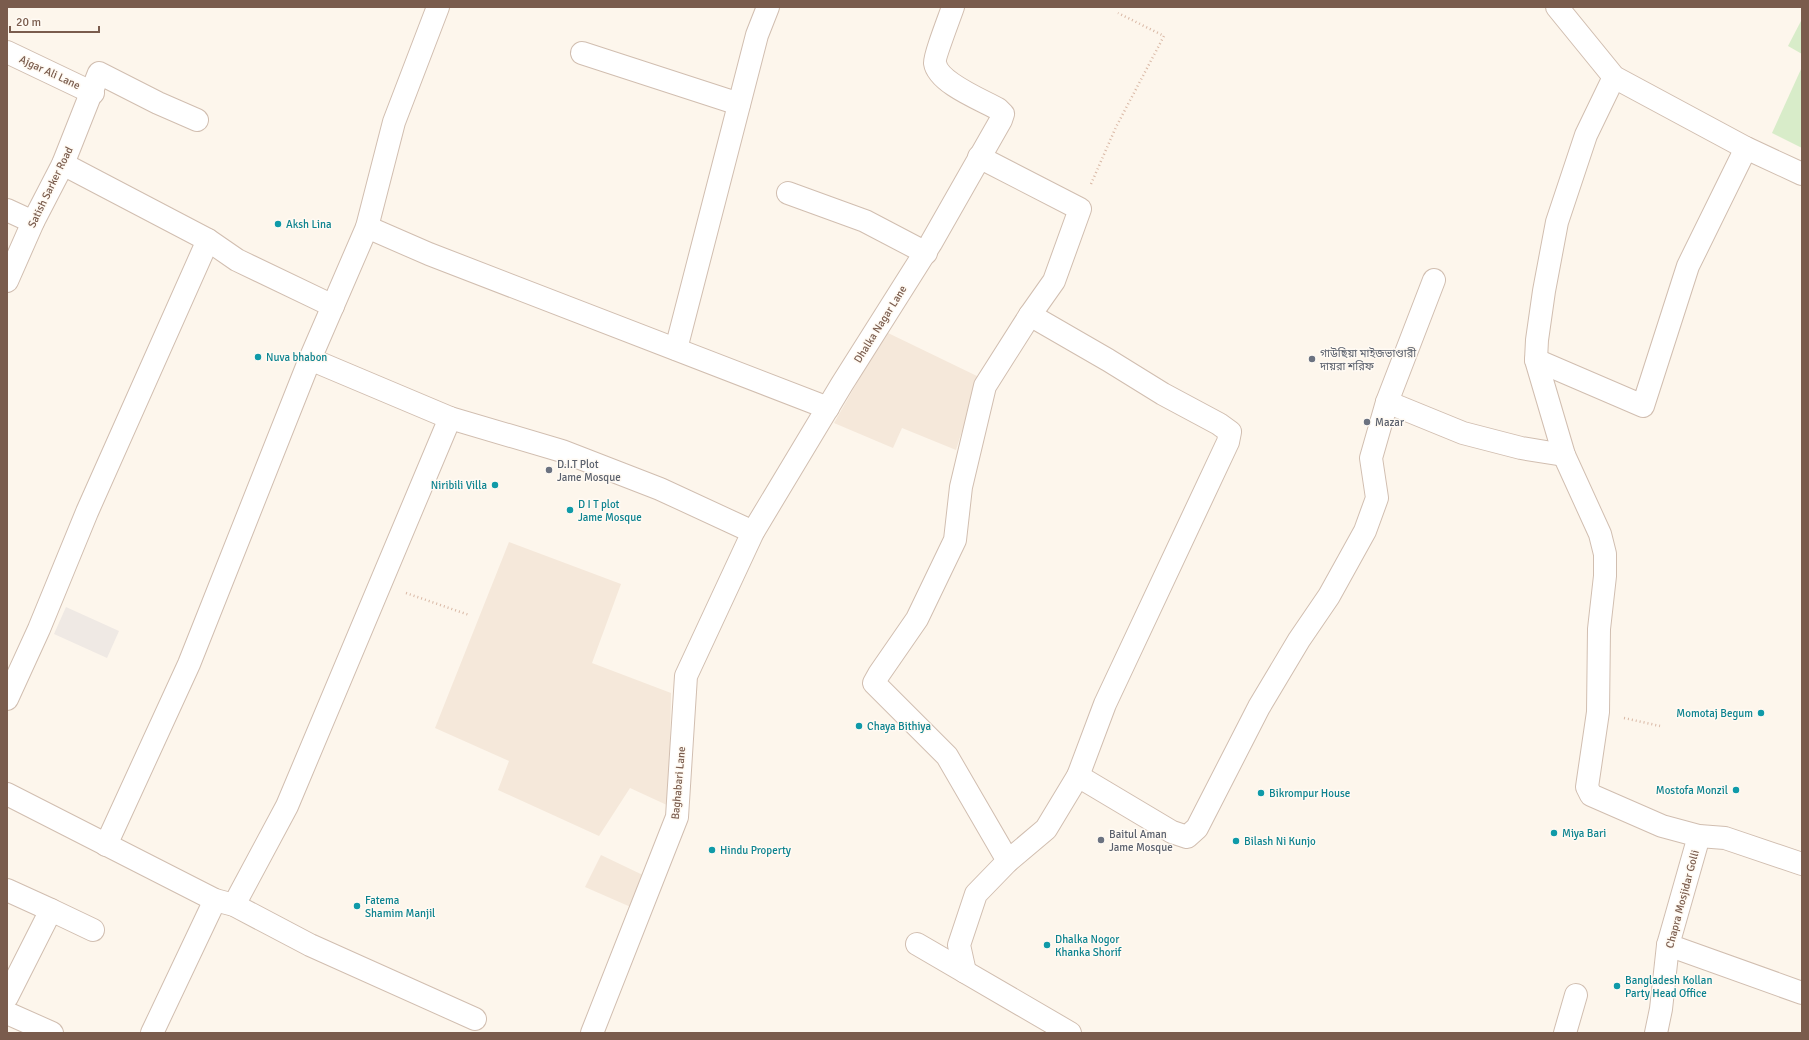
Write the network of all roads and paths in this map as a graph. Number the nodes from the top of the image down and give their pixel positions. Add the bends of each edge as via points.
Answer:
1 (438, 7) edge
2 (768, 7) edge
3 (953, 7) edge
4 (1556, 7) edge
5 (1118, 13) dead end
6 (7, 52) edge
7 (582, 53) dead end
8 (1614, 77) junction
9 (93, 93) junction
10 (739, 104) junction
11 (197, 120) dead end
12 (1746, 148) junction
13 (979, 157) junction
14 (64, 164) junction
15 (1802, 174) edge
16 (788, 193) dead end
17 (1080, 209) junction
18 (7, 210) edge
19 (33, 222) junction
20 (367, 227) junction
21 (208, 240) junction
22 (926, 252) junction
23 (1434, 280) dead end
24 (7, 281) edge
25 (333, 306) junction
26 (1030, 315) junction
27 (676, 349) junction
28 (310, 359) junction
29 (1536, 360) junction
30 (1387, 402) junction
31 (828, 408) junction
32 (450, 418) junction
33 (1564, 455) junction
34 (753, 532) junction
35 (381, 584) junction
36 (469, 615) dead end
37 (7, 699) edge
38 (1598, 712) junction
39 (1660, 726) dead end
40 (1078, 776) junction
41 (7, 794) edge
42 (1699, 836) junction
43 (106, 845) junction
44 (1008, 861) junction
45 (1802, 864) edge
46 (7, 890) edge
47 (225, 902) junction
48 (51, 910) junction
49 (93, 930) dead end
50 (917, 944) dead end
51 (1668, 945) junction
52 (965, 972) junction
53 (1802, 992) edge
54 (1576, 995) dead end
55 (7, 997) edge
56 (7, 1012) edge
57 (475, 1019) dead end
58 (52, 1033) edge
59 (152, 1033) edge
60 (592, 1033) edge
61 (1070, 1033) edge
62 (1565, 1033) edge
63 (1656, 1033) edge

1 - 20 street via 394,122
2 - 10 street
3 - 13 street, Dhalka Nagar Lane via 935,62 940,74 952,84 998,109 1002,114
4 - 8 street
5 - 17 path via 1164,36 1116,127
6 - 9 street, Ajgar Ali Lane
7 - 10 street
8 - 12 street
8 - 29 street via 1586,135 1557,222 1543,298
9 - 11 street, Satish Sarker Road via 98,75 101,73
9 - 14 street, Satish Sarker Road
10 - 27 street
12 - 15 street
12 - 29 street via 1688,266 1643,406
13 - 17 street
13 - 22 street, Dhalka Nagar Lane
14 - 19 street, Satish Sarker Road
14 - 21 street
16 - 22 street via 865,221
17 - 26 street via 1054,281
18 - 19 street
19 - 24 street, Satish Sarker Road
20 - 25 street
20 - 27 street via 429,254
21 - 25 street via 237,260
21 - 37 street
22 - 31 street, Dhalka Nagar Lane
23 - 30 street
25 - 28 street
26 - 40 street via 1230,432 1228,442 1180,547 1105,704
26 - 44 street via 984,386 961,487 955,540 917,619 874,683 947,756
27 - 31 street
28 - 32 street
28 - 43 street via 189,664
29 - 33 street
30 - 33 street via 1463,433 1521,448
30 - 40 street via 1371,458 1377,498 1365,531 1329,596 1259,707 1197,828 1187,837 1172,832
31 - 34 street, Dhalka Nagar Lane
32 - 34 street via 562,451 660,489
32 - 35 street
33 - 38 street via 1600,534 1605,554 1598,633
34 - 60 street, Baghabari Lane via 686,676 677,817
35 - 36 path
35 - 47 street via 287,806
38 - 39 path
38 - 42 street via 1586,788 1588,792 1662,826
40 - 44 street via 1046,829
41 - 43 street
42 - 45 street via 1725,838
42 - 51 street, Chapra Mosjidar Golli
43 - 47 street
44 - 52 street via 976,894 959,945
46 - 48 street
47 - 57 street via 310,945
47 - 59 street
48 - 49 street
48 - 55 street
50 - 52 street
51 - 53 street
51 - 63 street, Chapra Mosjidar Golli
52 - 61 street
54 - 62 street
56 - 58 street

